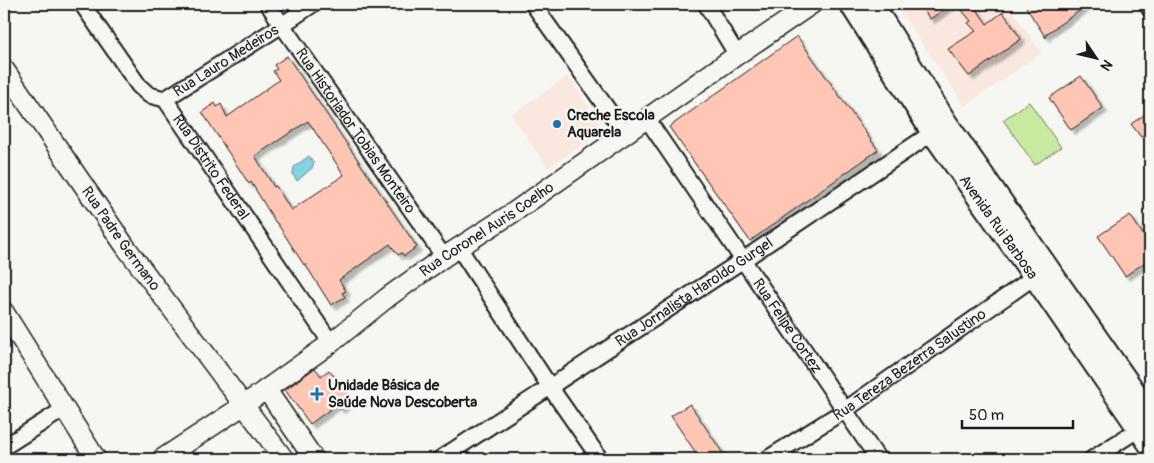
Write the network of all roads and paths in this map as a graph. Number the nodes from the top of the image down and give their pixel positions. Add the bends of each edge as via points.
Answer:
1 (82, 4) edge
2 (268, 4) edge
3 (313, 4) edge
4 (533, 4) edge
5 (706, 4) edge
6 (812, 4) edge
7 (850, 4) edge
8 (873, 4) edge
9 (1147, 4) edge
10 (1150, 9) edge
11 (282, 25) junction
12 (737, 55) junction
13 (4, 69) edge
14 (165, 99) junction
15 (647, 119) junction
16 (940, 128) junction
17 (625, 134) junction
18 (451, 253) junction
19 (743, 260) junction
20 (1041, 272) junction
21 (4, 312) edge
22 (331, 343) junction
23 (550, 387) junction
24 (266, 389) junction
25 (244, 404) junction
26 (64, 409) junction
27 (845, 410) junction
28 (1150, 413) edge
29 (1144, 426) edge
30 (1150, 446) edge
31 (4, 447) edge
32 (96, 459) edge
33 (162, 459) edge
34 (284, 459) edge
35 (314, 459) edge
36 (440, 459) edge
37 (600, 459) edge
38 (768, 459) edge
39 (878, 459) edge
40 (1092, 459) edge

1 - 14 street, Rua Distrito Federal via 139,86 149,95
2 - 11 street, Rua Historiador Tobias Monteiro
3 - 11 street, Rua Lauro Medeiros
4 - 17 street
5 - 12 street
6 - 12 street, Rua Coronel Auris Coelho
7 - 16 main road, Avenida Rui Barbosa
8 - 16 main road, Avenida Rui Barbosa
9 - 10 street
11 - 14 street, Rua Lauro Medeiros
11 - 18 street, Rua Historiador Tobias Monteiro
12 - 15 street, Rua Coronel Auris Coelho
13 - 25 street, Rua Padre Germano via 125,246
14 - 22 street, Rua Distrito Federal
15 - 17 street, Rua Coronel Auris Coelho
15 - 19 street, Rua Felipe Cortez
16 - 19 street, Rua Jornalista Haroldo Gurgel
16 - 20 main road, Avenida Rui Barbosa
17 - 18 street, Rua Coronel Auris Coelho
18 - 22 street, Rua Coronel Auris Coelho via 388,297
18 - 23 street, Rua Historiador Tobias Monteiro
19 - 23 street, Rua Jornalista Haroldo Gurgel
19 - 27 street, Rua Felipe Cortez
20 - 27 street, Rua Tereza Bezerra Salustino
20 - 28 main road, Avenida Rui Barbosa
20 - 29 main road, Avenida Rui Barbosa
21 - 26 street
22 - 24 street, Rua Coronel Auris Coelho
23 - 36 street, Rua Jornalista Haroldo Gurgel
23 - 37 street, Rua Historiador Tobias Monteiro
24 - 25 street, Rua Coronel Auris Coelho
24 - 35 street
25 - 33 street, Rua Coronel Auris Coelho
25 - 34 street, Rua Padre Germano
26 - 31 street
26 - 32 street
27 - 38 street, Rua Tereza Bezerra Salustino
27 - 39 street, Rua Felipe Cortez
29 - 30 main road, Avenida Rui Barbosa
29 - 40 street

